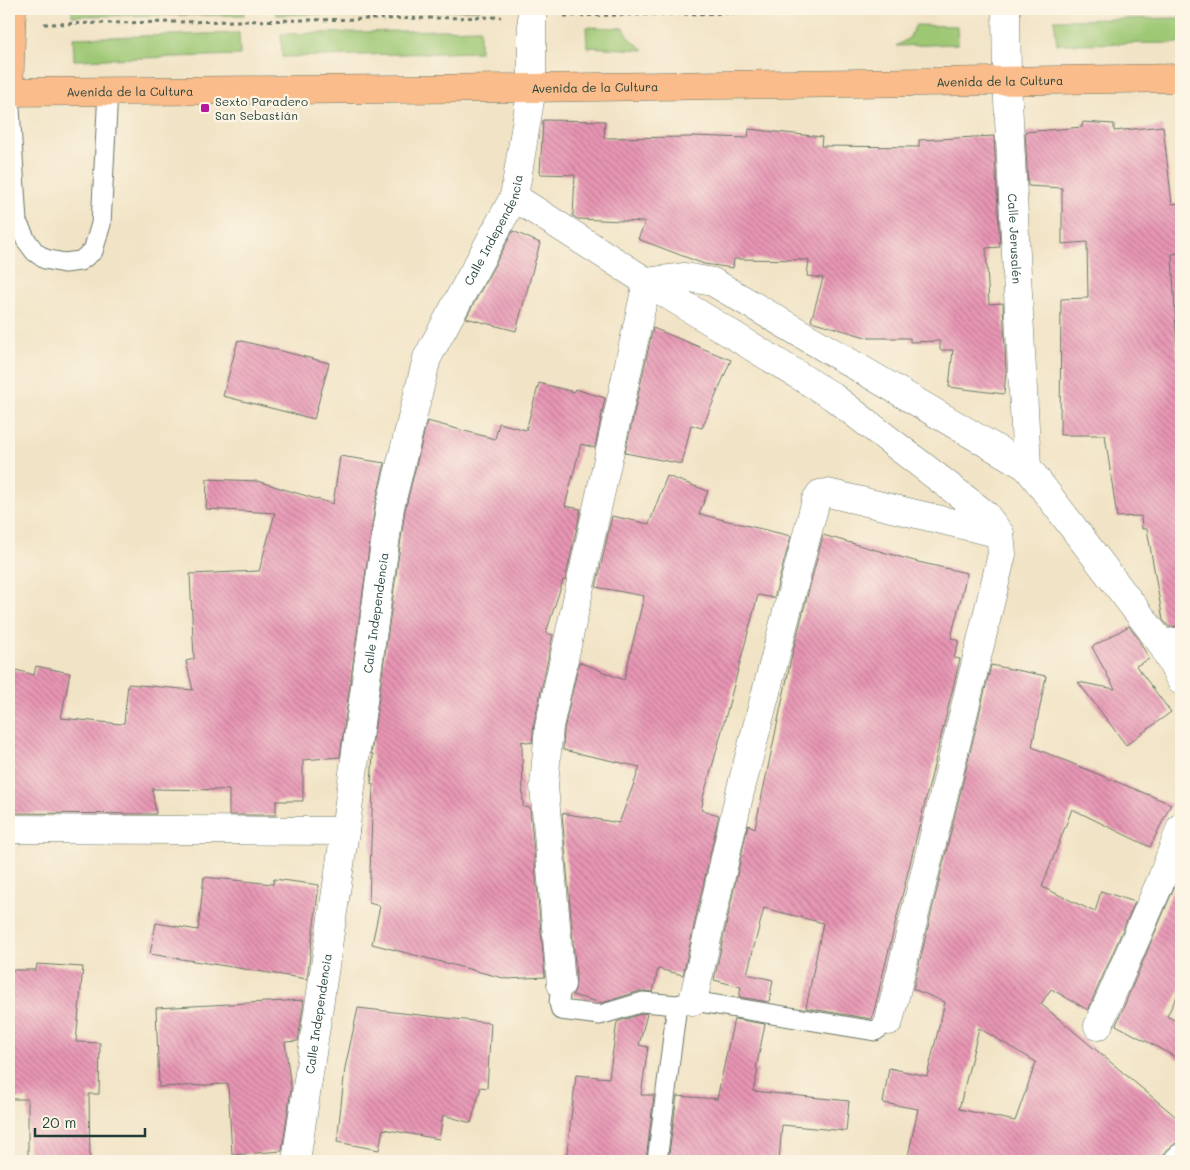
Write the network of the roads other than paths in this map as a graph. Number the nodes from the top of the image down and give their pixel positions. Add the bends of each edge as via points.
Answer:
1 (12, 9) edge
2 (532, 9) edge
3 (1006, 9) edge
4 (1181, 78) edge
5 (1007, 81) junction
6 (532, 88) junction
7 (9, 92) edge
8 (108, 92) junction
9 (514, 197) junction
10 (647, 282) junction
11 (1027, 468) junction
12 (1000, 534) junction
13 (1172, 642) edge
14 (1181, 681) edge
15 (1181, 827) edge
16 (9, 829) edge
17 (345, 831) junction
18 (561, 984) joint
19 (685, 1003) junction
20 (890, 1021) joint
21 (1098, 1026) dead end
22 (1181, 1158) edge
23 (296, 1161) edge
24 (657, 1161) edge
25 (1178, 1161) edge

1 - 7 highway
2 - 6 street, Calle Independencia
3 - 5 street, Calle Jerusalén
4 - 5 highway, Avenida de la Cultura
5 - 6 highway, Avenida de la Cultura
5 - 11 street, Calle Jerusalén
6 - 8 highway, Avenida de la Cultura
6 - 9 street, Calle Independencia
7 - 8 highway, Avenida de la Cultura
7 - 8 lane via 16,222 35,252 45,259 64,263 80,261 93,251 101,224
9 - 10 street
9 - 17 street, Calle Independencia via 427,358 390,507
10 - 11 street via 685,277 713,282
10 - 12 street via 832,396 985,514
10 - 18 street via 549,727 544,786
11 - 13 street
12 - 19 street via 828,493 820,494
12 - 20 street via 1002,554
13 - 14 street
15 - 21 street
16 - 17 street
17 - 23 street, Calle Independencia
18 - 19 lane via 561,1010 571,1012 600,1015 642,1002
19 - 20 lane via 875,1031
19 - 24 lane
22 - 25 street

